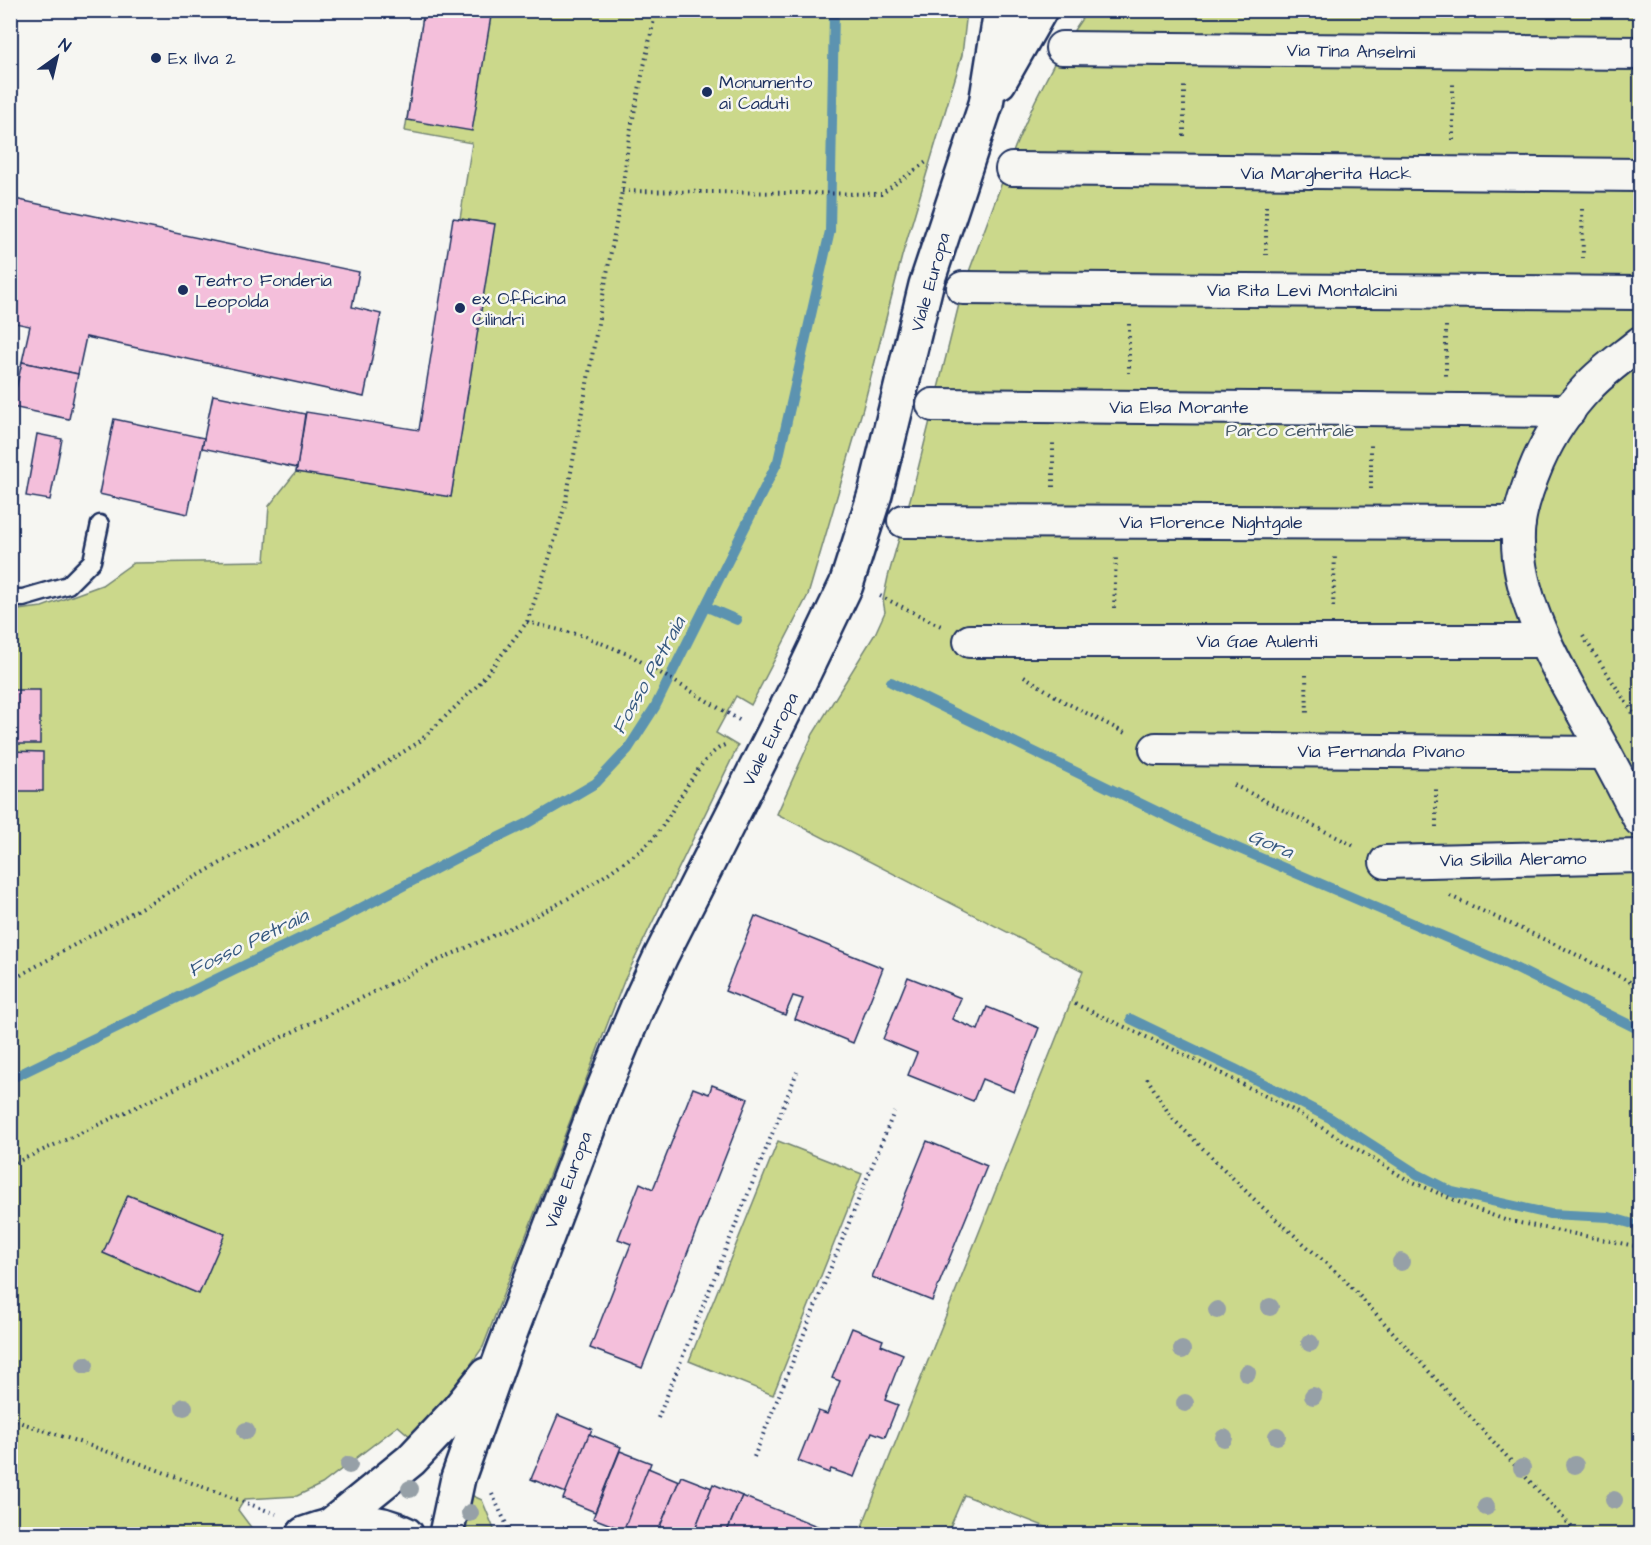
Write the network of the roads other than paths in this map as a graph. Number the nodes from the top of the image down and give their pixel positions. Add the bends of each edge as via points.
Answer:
1 (1001, 10) edge
2 (1040, 10) edge
3 (1062, 48) dead end
4 (1641, 53) edge
5 (986, 104) junction
6 (1012, 170) dead end
7 (1641, 175) edge
8 (963, 288) dead end
9 (1641, 292) edge
10 (1641, 343) edge
11 (933, 405) dead end
12 (1569, 411) junction
13 (904, 521) dead end
14 (1519, 523) junction
15 (100, 524) dead end
16 (10, 598) edge
17 (970, 640) road end
18 (1544, 642) junction
19 (1156, 750) road end
20 (1605, 753) junction
21 (1641, 820) edge
22 (1641, 856) edge
23 (1386, 862) road end
24 (502, 1355) junction
25 (306, 1525) edge
26 (406, 1534) edge
27 (446, 1534) edge

1 - 5 main road, Viale Europa
2 - 5 main road, Viale Europa
3 - 4 street, Via Tina Anselmi
5 - 24 main road, Viale Europa via 926,285 873,502 846,585 637,1008
6 - 7 street, Via Margherita Hack
8 - 9 street, Via Rita Levi Montalcini
10 - 12 street via 1589,386
11 - 12 street, Via Elsa Morante
12 - 14 street via 1536,466
13 - 14 street, Via Florence Nightgale
14 - 18 street via 1519,556 1526,591
15 - 16 lane via 92,561 68,585
17 - 18 street, Via Gae Aulenti
18 - 20 street
19 - 20 street, Via Fernanda Pivano
20 - 21 street
22 - 23 street, Via Sibilla Aleramo
24 - 25 main road, Viale Europa via 411,1460
24 - 27 main road, Viale Europa via 458,1478
25 - 26 main road via 362,1521

